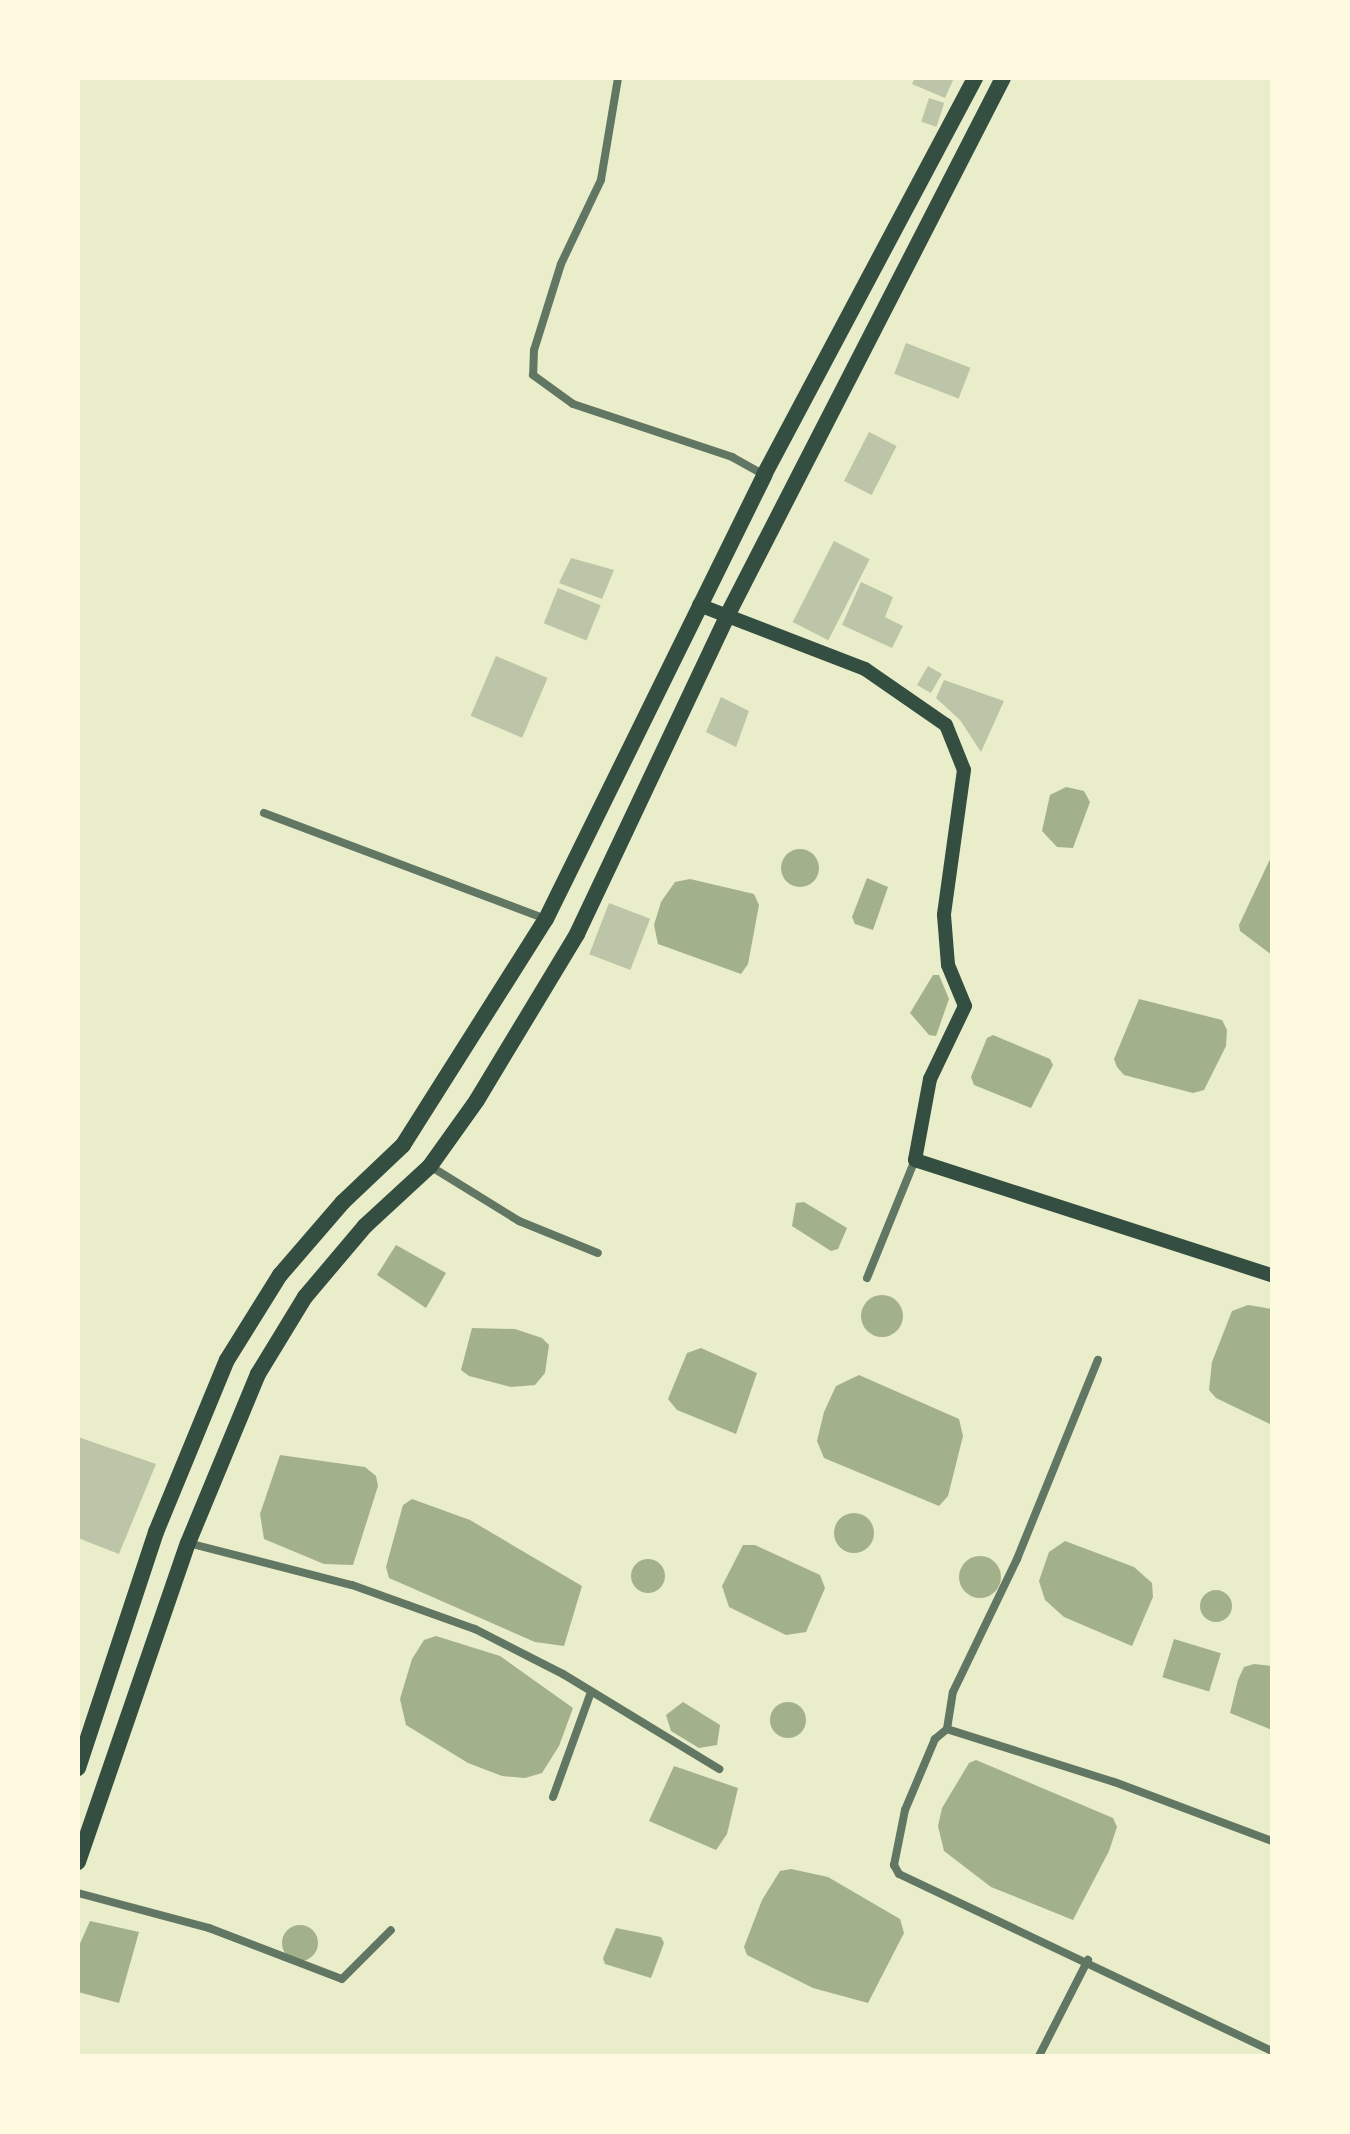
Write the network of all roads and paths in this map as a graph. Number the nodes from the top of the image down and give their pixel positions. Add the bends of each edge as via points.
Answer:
1 (618, 78) edge
2 (975, 78) edge
3 (1003, 78) edge
4 (764, 475) junction
5 (699, 605) junction
6 (728, 614) junction
7 (264, 813) dead end
8 (546, 919) junction
9 (915, 1160) junction
10 (430, 1166) junction
11 (598, 1253) dead end
12 (1272, 1275) edge
13 (867, 1278) dead end
14 (1098, 1360) dead end
15 (188, 1543) junction
16 (591, 1692) junction
17 (947, 1729) junction
18 (78, 1768) edge
19 (719, 1769) dead end
20 (553, 1797) dead end
21 (1272, 1841) edge
22 (78, 1862) edge
23 (78, 1893) edge
24 (391, 1930) dead end
25 (1088, 1960) junction
26 (1272, 2051) edge
27 (1039, 2056) edge

1 - 4 street via 601,180 561,264 534,350 533,375 573,404 732,457
2 - 4 highway
3 - 6 highway
4 - 5 highway
5 - 6 main road
5 - 8 highway
6 - 9 main road via 865,669 901,692 946,725 964,770 944,915 948,965 965,1006 930,1079
6 - 10 highway via 577,934 477,1100
7 - 8 street
8 - 18 highway via 403,1145 343,1202 289,1265 234,1348 156,1532
9 - 12 main road
9 - 13 street
10 - 11 street via 519,1221
10 - 15 highway via 365,1226 280,1333
14 - 17 street via 1017,1559 953,1692
15 - 16 street via 352,1585 475,1629
15 - 22 highway
16 - 19 street
16 - 20 street
17 - 21 street via 1114,1782
17 - 25 street via 935,1739 905,1810 894,1865 899,1874
23 - 24 street via 209,1928 342,1979
25 - 26 street
25 - 27 street

